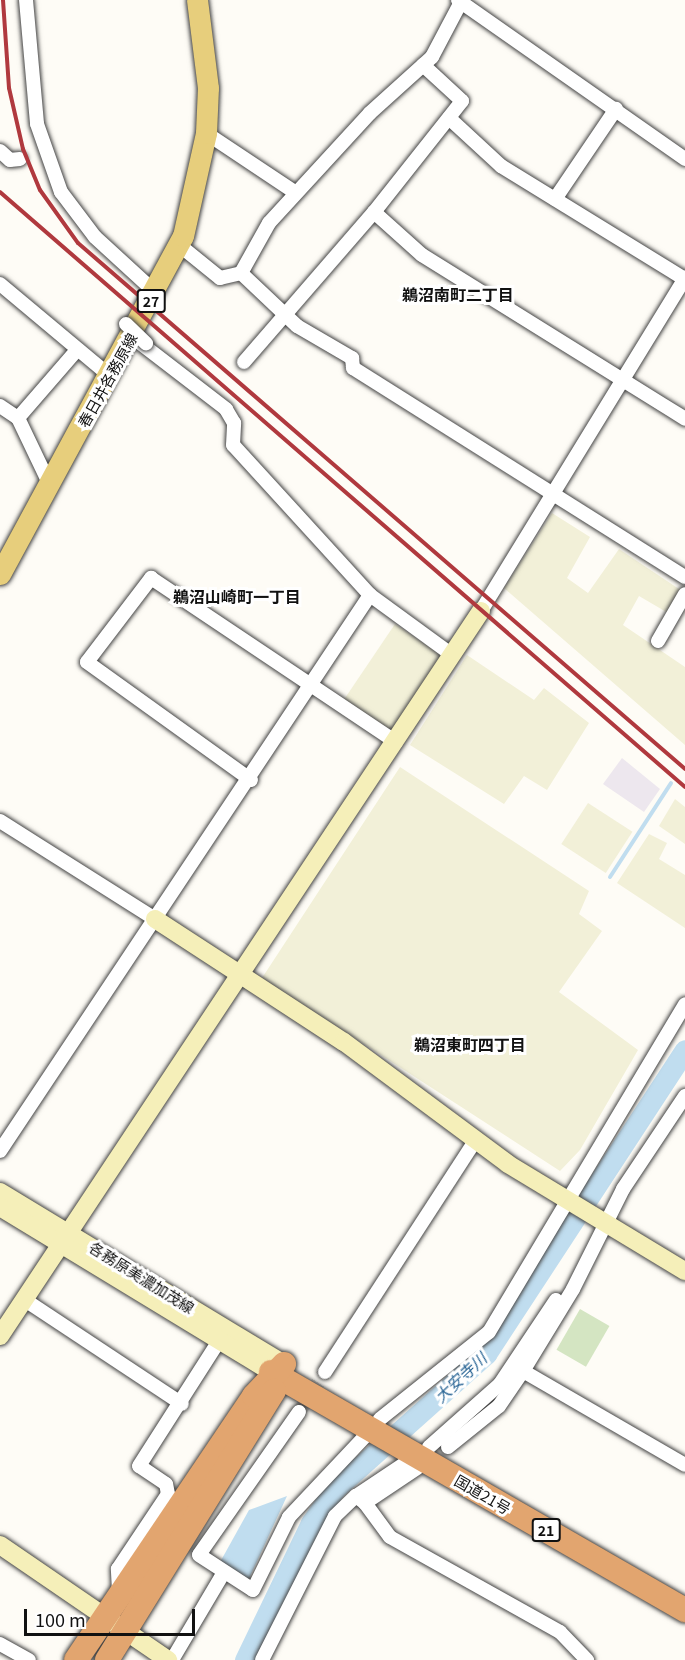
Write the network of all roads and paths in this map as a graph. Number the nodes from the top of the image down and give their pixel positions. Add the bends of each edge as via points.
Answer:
1 (26, 0) edge
2 (197, 0) edge
3 (461, 1) edge
4 (423, 65) junction
5 (616, 109) junction
6 (449, 118) junction
7 (206, 133) junction
8 (0, 151) edge
9 (20, 159) dead end
10 (685, 159) edge
11 (296, 193) junction
12 (555, 199) junction
13 (374, 213) junction
14 (178, 244) junction
15 (241, 273) junction
16 (685, 278) edge
17 (0, 284) edge
18 (155, 292) junction
19 (284, 316) junction
20 (134, 334) junction
21 (76, 350) junction
22 (244, 362) dead end
23 (109, 375) junction
24 (623, 380) junction
25 (0, 406) edge
26 (18, 418) junction
27 (685, 419) edge
28 (50, 485) junction
29 (552, 495) junction
30 (2, 567) edge
31 (685, 578) edge
32 (685, 594) edge
33 (370, 595) junction
34 (481, 610) joint
35 (658, 641) dead end
36 (452, 654) junction
37 (310, 688) junction
38 (396, 742) junction
39 (251, 780) junction
40 (0, 820) edge
41 (155, 919) junction
42 (244, 975) junction
43 (685, 1004) edge
44 (685, 1096) edge
45 (475, 1141) junction
46 (0, 1151) edge
47 (0, 1192) edge
48 (570, 1203) junction
49 (0, 1207) edge
50 (603, 1223) junction
51 (69, 1239) junction
52 (596, 1244) junction
53 (685, 1271) edge
54 (25, 1300) junction
55 (0, 1336) edge
56 (219, 1341) junction
57 (279, 1371) junction
58 (523, 1371) junction
59 (325, 1372) tunnel mouth
60 (182, 1404) junction
61 (299, 1412) tunnel mouth
62 (256, 1422) junction
63 (375, 1426) junction
64 (423, 1452) junction
65 (685, 1465) edge
66 (360, 1500) junction
67 (0, 1545) edge
68 (224, 1572) junction
69 (119, 1592) junction
70 (685, 1594) edge
71 (685, 1610) edge
72 (113, 1622) junction
73 (0, 1644) edge
74 (576, 1647) junction
75 (109, 1659) edge
76 (29, 1660) edge
77 (76, 1660) edge
78 (168, 1660) edge
79 (172, 1660) edge
80 (262, 1660) edge
81 (567, 1660) edge
82 (587, 1660) edge

1 - 18 street via 37,124 61,192 95,237
2 - 7 main road, 春日井各務原線 / 27 via 208,88
3 - 4 street via 443,42
3 - 5 street
4 - 6 street via 462,101
4 - 11 street
5 - 10 street
5 - 12 street
6 - 12 street via 501,166
6 - 13 street
7 - 11 street
7 - 14 main road, 春日井各務原線 / 27
8 - 9 street via 10,160
11 - 15 street via 269,223
12 - 16 street
13 - 19 street
13 - 24 street via 422,255
14 - 15 street via 220,278
14 - 18 main road, 春日井各務原線 / 27
15 - 19 street
16 - 24 street
17 - 21 street
18 - 20 main road, 春日井各務原線 / 27
19 - 22 street
19 - 29 street via 352,358 353,368
20 - 23 main road, 春日井各務原線 / 27
20 - 33 street via 226,409 234,423 233,445
21 - 23 street
21 - 26 street
23 - 28 main road, 春日井各務原線 / 27
24 - 27 street
24 - 29 street
25 - 26 street
26 - 28 street
28 - 30 main road, 春日井各務原線 / 27
29 - 31 street
29 - 34 street
32 - 35 street
33 - 36 street
33 - 37 street
34 - 36 street
36 - 38 street
37 - 38 street
37 - 39 street
37 - 39 street via 151,578 87,662
38 - 42 street
39 - 41 street
40 - 41 street
41 - 42 street
41 - 46 street
42 - 45 street
42 - 51 street
43 - 48 street
44 - 50 street
45 - 48 street
45 - 59 street
47 - 51 street, 各務原美濃加茂線
48 - 50 street
48 - 63 street via 489,1332
49 - 51 street, 各務原美濃加茂線
50 - 52 street
50 - 53 street
51 - 54 street
51 - 56 street, 各務原美濃加茂線
51 - 57 street, 各務原美濃加茂線
52 - 58 street
52 - 64 street via 501,1384
54 - 55 street
54 - 60 street
56 - 57 street, 各務原美濃加茂線
56 - 60 street
57 - 62 highway
57 - 63 highway, 国道21号 / 21
57 - 69 highway
58 - 64 street via 499,1406
58 - 65 street
60 - 69 street via 139,1466 166,1484 168,1494 118,1569
61 - 68 street via 198,1555
62 - 63 highway via 291,1401
62 - 72 highway
63 - 64 highway, 国道21号 / 21
63 - 68 street via 289,1517 253,1590
64 - 66 street
64 - 70 highway, 国道21号 / 21
64 - 71 highway, 国道21号 / 21
66 - 74 street via 390,1537 560,1632
66 - 80 street via 335,1516
67 - 72 street
68 - 79 street
69 - 72 highway
72 - 75 highway
72 - 77 highway
72 - 78 street
73 - 76 street
74 - 81 street
74 - 82 street

